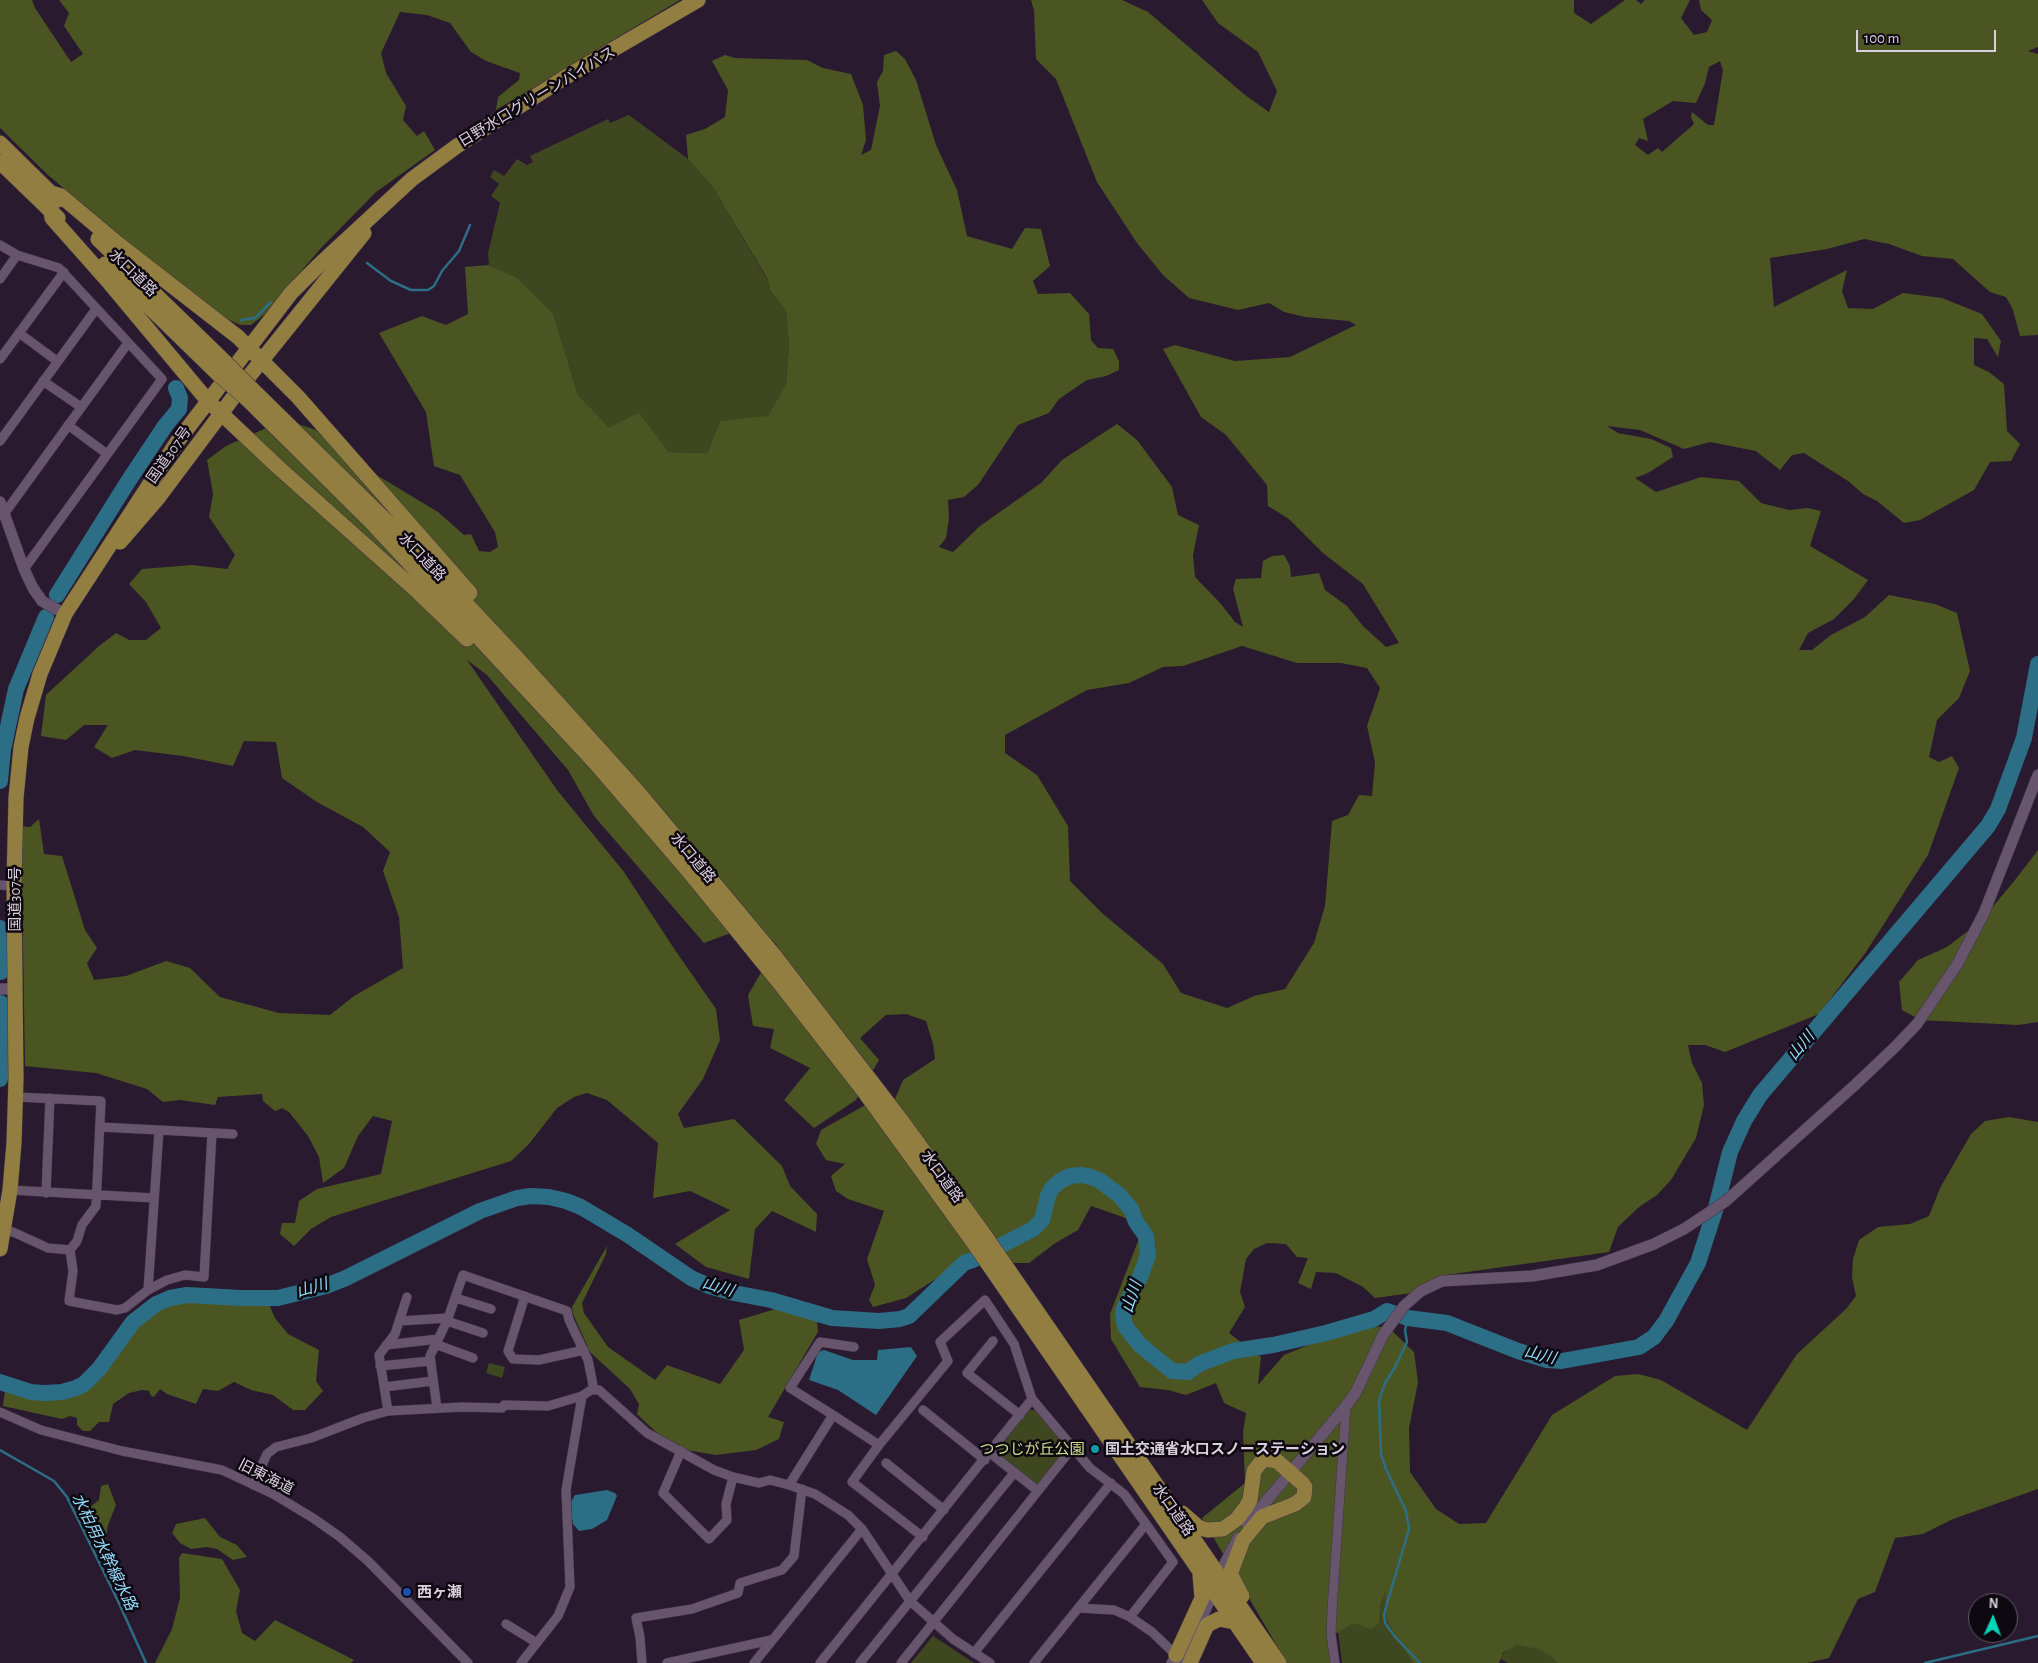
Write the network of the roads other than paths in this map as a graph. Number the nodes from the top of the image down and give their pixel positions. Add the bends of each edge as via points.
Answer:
1 (698, 0) edge
2 (0, 143) edge
3 (0, 162) edge
4 (50, 193) junction
5 (385, 206) junction
6 (51, 211) junction
7 (0, 245) edge
8 (17, 255) junction
9 (64, 272) junction
10 (0, 279) edge
11 (96, 309) junction
12 (268, 324) junction
13 (226, 327) junction
14 (19, 333) junction
15 (128, 343) junction
16 (250, 348) junction
17 (0, 359) edge
18 (262, 360) junction
19 (58, 361) junction
20 (222, 368) junction
21 (43, 381) junction
22 (249, 394) junction
23 (208, 401) junction
24 (81, 407) junction
25 (221, 414) junction
26 (68, 425) junction
27 (0, 441) edge
28 (107, 454) junction
29 (0, 502) edge
30 (4, 514) junction
31 (97, 567) junction
32 (24, 569) junction
33 (65, 614) junction
34 (516, 657) junction
35 (531, 693) junction
36 (2038, 775) edge
37 (7, 886) edge
38 (0, 988) edge
39 (16, 989) junction
40 (16, 1096) junction
41 (50, 1098) junction
42 (100, 1126) junction
43 (159, 1130) junction
44 (212, 1133) junction
45 (233, 1134) dead end
46 (10, 1190) junction
47 (46, 1193) junction
48 (97, 1196) junction
49 (154, 1198) junction
50 (2, 1230) edge
51 (977, 1236) junction
52 (0, 1249) edge
53 (70, 1250) junction
54 (1001, 1270) junction
55 (148, 1290) junction
56 (525, 1296) junction
57 (407, 1297) dead end
58 (456, 1298) junction
59 (491, 1309) dead end
60 (448, 1320) junction
61 (399, 1321) junction
62 (483, 1333) dead end
63 (993, 1341) dead end
64 (437, 1342) junction
65 (386, 1345) junction
66 (854, 1347) dead end
67 (584, 1350) junction
68 (473, 1358) dead end
69 (431, 1361) junction
70 (380, 1366) junction
71 (433, 1381) junction
72 (384, 1387) junction
73 (594, 1390) junction
74 (582, 1396) junction
75 (1032, 1399) junction
76 (1346, 1406) junction
77 (437, 1408) junction
78 (923, 1410) dead end
79 (388, 1411) junction
80 (0, 1412) edge
81 (833, 1415) junction
82 (1020, 1415) junction
83 (879, 1445) junction
84 (1073, 1447) junction
85 (681, 1451) junction
86 (988, 1456) junction
87 (886, 1462) dead end
88 (1289, 1472) junction
89 (1014, 1473) junction
90 (733, 1477) junction
91 (1112, 1483) junction
92 (789, 1484) junction
93 (253, 1485) junction
94 (802, 1489) junction
95 (1038, 1491) junction
96 (1167, 1502) junction
97 (944, 1510) junction
98 (1146, 1524) junction
99 (862, 1529) junction
100 (922, 1537) junction
101 (1224, 1565) dead end
102 (1200, 1574) junction
103 (892, 1575) junction
104 (1210, 1599) dead end
105 (910, 1601) junction
106 (1078, 1608) junction
107 (1130, 1617) junction
108 (1234, 1622) junction
109 (933, 1623) junction
110 (506, 1624) dead end
111 (771, 1640) junction
112 (1262, 1640) junction
113 (537, 1643) junction
114 (974, 1653) junction
115 (1176, 1660) edge
116 (468, 1663) edge
117 (521, 1663) edge
118 (642, 1663) edge
119 (667, 1663) edge
120 (754, 1663) edge
121 (820, 1663) edge
122 (860, 1663) edge
123 (900, 1663) edge
124 (990, 1663) edge
125 (1034, 1663) edge
126 (1190, 1663) edge
127 (1263, 1663) edge
128 (1279, 1663) edge
129 (1336, 1663) edge

1 - 5 highway, 日野水口グリーンバイパス via 479,131 412,179
2 - 4 highway, 水口道路
3 - 6 highway, 水口道路
4 - 13 highway via 75,206 117,243
4 - 20 highway, 水口道路
5 - 12 highway, 日野水口グリーンバイパス via 318,265
5 - 18 highway, 日野水口グリーンバイパス
6 - 20 highway, 水口道路
6 - 23 highway via 52,218
7 - 8 street
8 - 9 street
8 - 10 street
9 - 11 street
9 - 14 street
11 - 15 street
11 - 19 street
12 - 13 highway via 246,332
12 - 16 highway, 日野水口グリーンバイパス
13 - 16 highway
14 - 17 street
14 - 19 street
15 - 24 street
15 - 28 street via 162,379
16 - 18 highway
16 - 23 highway, 国道307号
18 - 25 highway, 国道307号
18 - 34 highway via 502,630 516,647
19 - 21 street
20 - 22 highway, 水口道路, bridge
21 - 24 street
21 - 27 street
22 - 34 highway, 水口道路 via 412,546
22 - 35 highway, 水口道路
23 - 25 highway
23 - 31 highway, 国道307号 via 177,442
24 - 26 street
25 - 31 highway, 国道307号 via 158,498 103,564
25 - 35 highway via 522,690
26 - 28 street
26 - 30 street
28 - 32 street
29 - 30 street
30 - 32 street
31 - 33 highway, 国道307号
32 - 33 street via 42,600
33 - 37 highway, 国道307号 via 26,718
34 - 51 highway, 水口道路 via 638,792 768,948 901,1120
35 - 51 highway, 水口道路 via 686,868 778,980
36 - 76 street via 1984,913 1962,957 1934,1000 1895,1047 1726,1201 1654,1244 1597,1265 1532,1276 1442,1281 1421,1290 1392,1321
37 - 39 highway, 国道307号
38 - 39 street
39 - 40 highway, 国道307号
40 - 41 street
40 - 46 highway, 国道307号
41 - 42 street via 101,1101
41 - 47 street
42 - 43 street
42 - 48 street
43 - 44 street
43 - 49 street
44 - 45 street
44 - 55 street via 204,1277 185,1275 166,1280
46 - 47 street
46 - 50 highway, 国道307号
47 - 48 street
48 - 49 street
48 - 53 street via 96,1206
49 - 55 street
50 - 52 highway, 国道307号
50 - 53 street via 53,1249
51 - 54 highway, 水口道路
53 - 55 street via 73,1270 68,1301 117,1310 125,1308
54 - 96 highway, 水口道路
54 - 102 highway, 水口道路
56 - 58 street via 463,1275
56 - 67 street via 567,1311
56 - 67 street via 508,1351 513,1359 539,1360
57 - 61 street
58 - 59 street
58 - 60 street
60 - 61 street
60 - 62 street
60 - 64 street
61 - 65 street via 395,1334
63 - 82 street via 967,1373
64 - 65 street
64 - 68 street
64 - 69 street via 431,1352
65 - 70 street via 379,1355
66 - 81 street via 820,1342 790,1388
67 - 73 street
69 - 70 street
69 - 71 street
70 - 72 street
71 - 72 street
71 - 77 street
72 - 79 street
73 - 74 street
73 - 85 street via 610,1398 647,1433
74 - 77 street via 548,1406
74 - 113 street via 566,1490 570,1587 558,1616
75 - 82 street
75 - 83 street via 1014,1344 985,1300 940,1342 948,1361
75 - 84 street
76 - 88 street
76 - 129 street via 1331,1634
77 - 79 street
78 - 86 street
79 - 93 street via 311,1438 276,1446 267,1454
80 - 93 street, 旧東海道 via 41,1430 122,1451 222,1470
81 - 83 street
81 - 92 street
82 - 86 street
83 - 100 street via 852,1482
84 - 91 street via 1090,1468
84 - 95 street
85 - 90 street
85 - 90 street via 662,1493 709,1539 727,1520 726,1504
86 - 89 street
86 - 97 street
87 - 97 street
88 - 96 highway via 1274,1460 1266,1459 1260,1463 1254,1471 1246,1507 1238,1519 1222,1529 1198,1527
88 - 101 street via 1243,1530
88 - 112 highway via 1305,1487 1304,1497 1262,1517 1243,1540 1231,1570 1234,1581 1263,1630
89 - 95 street
89 - 105 street
90 - 92 street via 759,1483 770,1480
91 - 98 street
91 - 114 street
92 - 94 street
93 - 116 street, 旧東海道 via 307,1514 368,1561
94 - 99 street via 848,1515
94 - 118 street via 794,1556 782,1570 740,1584 738,1593 692,1609 636,1618
95 - 109 street
96 - 112 highway, 水口道路
97 - 100 street
98 - 106 street
98 - 107 street via 1174,1562
99 - 103 street
99 - 111 street
100 - 103 street
102 - 108 highway, 水口道路
102 - 115 highway via 1202,1598
103 - 105 street
103 - 121 street
104 - 115 street
105 - 109 street
105 - 122 street
106 - 107 street via 1114,1610
106 - 125 street
107 - 115 street via 1152,1632
108 - 126 highway via 1219,1620 1207,1625
108 - 127 highway, 水口道路
109 - 114 street
109 - 123 street
110 - 113 street
111 - 119 street
111 - 120 street
112 - 128 highway, 水口道路
113 - 117 street
114 - 124 street

